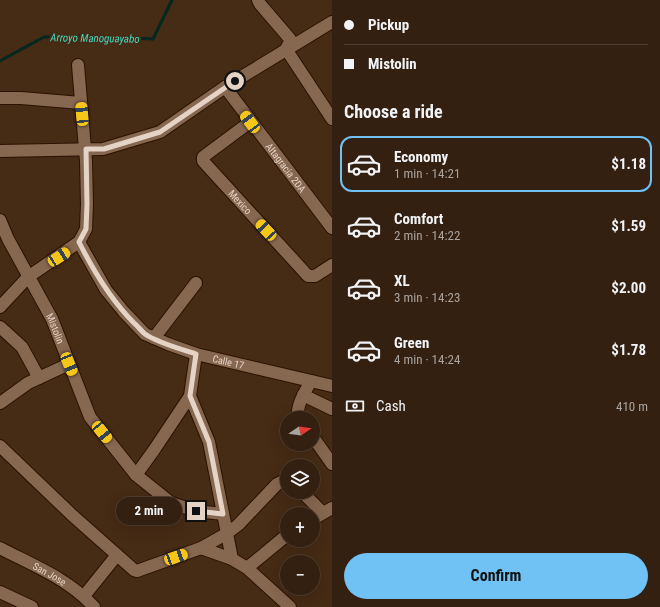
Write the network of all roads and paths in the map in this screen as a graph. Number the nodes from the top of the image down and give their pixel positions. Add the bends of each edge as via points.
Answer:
1 (258, 0) edge
2 (332, 22) edge
3 (286, 49) junction
4 (78, 65) dead end
5 (225, 87) junction
6 (0, 98) edge
7 (81, 103) junction
8 (332, 119) edge
9 (250, 122) junction
10 (86, 149) junction
11 (0, 151) edge
12 (0, 220) edge
13 (332, 228) edge
14 (4, 242) edge
15 (79, 242) junction
16 (332, 265) edge
17 (28, 278) junction
18 (196, 283) dead end
19 (0, 307) edge
20 (0, 327) edge
21 (154, 338) junction
22 (196, 354) junction
23 (69, 364) junction
24 (39, 378) junction
25 (311, 381) junction
26 (332, 386) edge
27 (304, 395) junction
28 (190, 396) junction
29 (0, 403) edge
30 (332, 409) edge
31 (297, 411) edge
32 (0, 446) edge
33 (320, 447) edge
34 (332, 464) edge
35 (136, 475) junction
36 (280, 482) edge
37 (309, 499) edge
38 (223, 514) junction
39 (323, 514) edge
40 (226, 534) junction
41 (280, 541) edge
42 (0, 548) edge
43 (201, 548) junction
44 (117, 555) junction
45 (232, 560) junction
46 (247, 568) junction
47 (0, 592) edge
48 (84, 596) junction
49 (32, 607) edge
50 (94, 607) edge
51 (290, 607) edge

1 - 3 street via 290,39
2 - 3 street
3 - 5 street
3 - 8 street
4 - 7 street
5 - 9 street, Altagracia 2DA
5 - 10 street via 160,132 104,149
6 - 7 street
7 - 10 street
9 - 13 street, Altagracia 2DA
9 - 16 street, Mexico via 203,157 203,161 308,276 315,276
10 - 11 street
10 - 15 street via 86,229
12 - 14 street, Mistolin
14 - 17 street, Mistolin
15 - 17 street
15 - 21 street, Calle 17 via 106,290 145,334
17 - 19 street
17 - 23 street, Mistolin via 52,319
18 - 21 street
20 - 24 street via 22,347
21 - 22 street, Calle 17
22 - 25 street, Calle 17
22 - 28 street
23 - 24 street
23 - 35 street, Mistolin via 90,417
24 - 29 street
25 - 26 street, Calle 17
25 - 27 street
27 - 30 street
27 - 31 street
28 - 35 street
28 - 38 street via 209,442
32 - 44 street
33 - 34 street
35 - 38 street, Mistolin via 171,503 196,511
36 - 40 street
37 - 39 street
38 - 40 street
40 - 43 street
40 - 45 street
41 - 46 street
42 - 48 street, San Jose via 64,582
43 - 44 street via 139,571 134,570
43 - 45 street
44 - 48 street
45 - 46 street
46 - 51 street
47 - 49 street
48 - 50 street, San Jose

